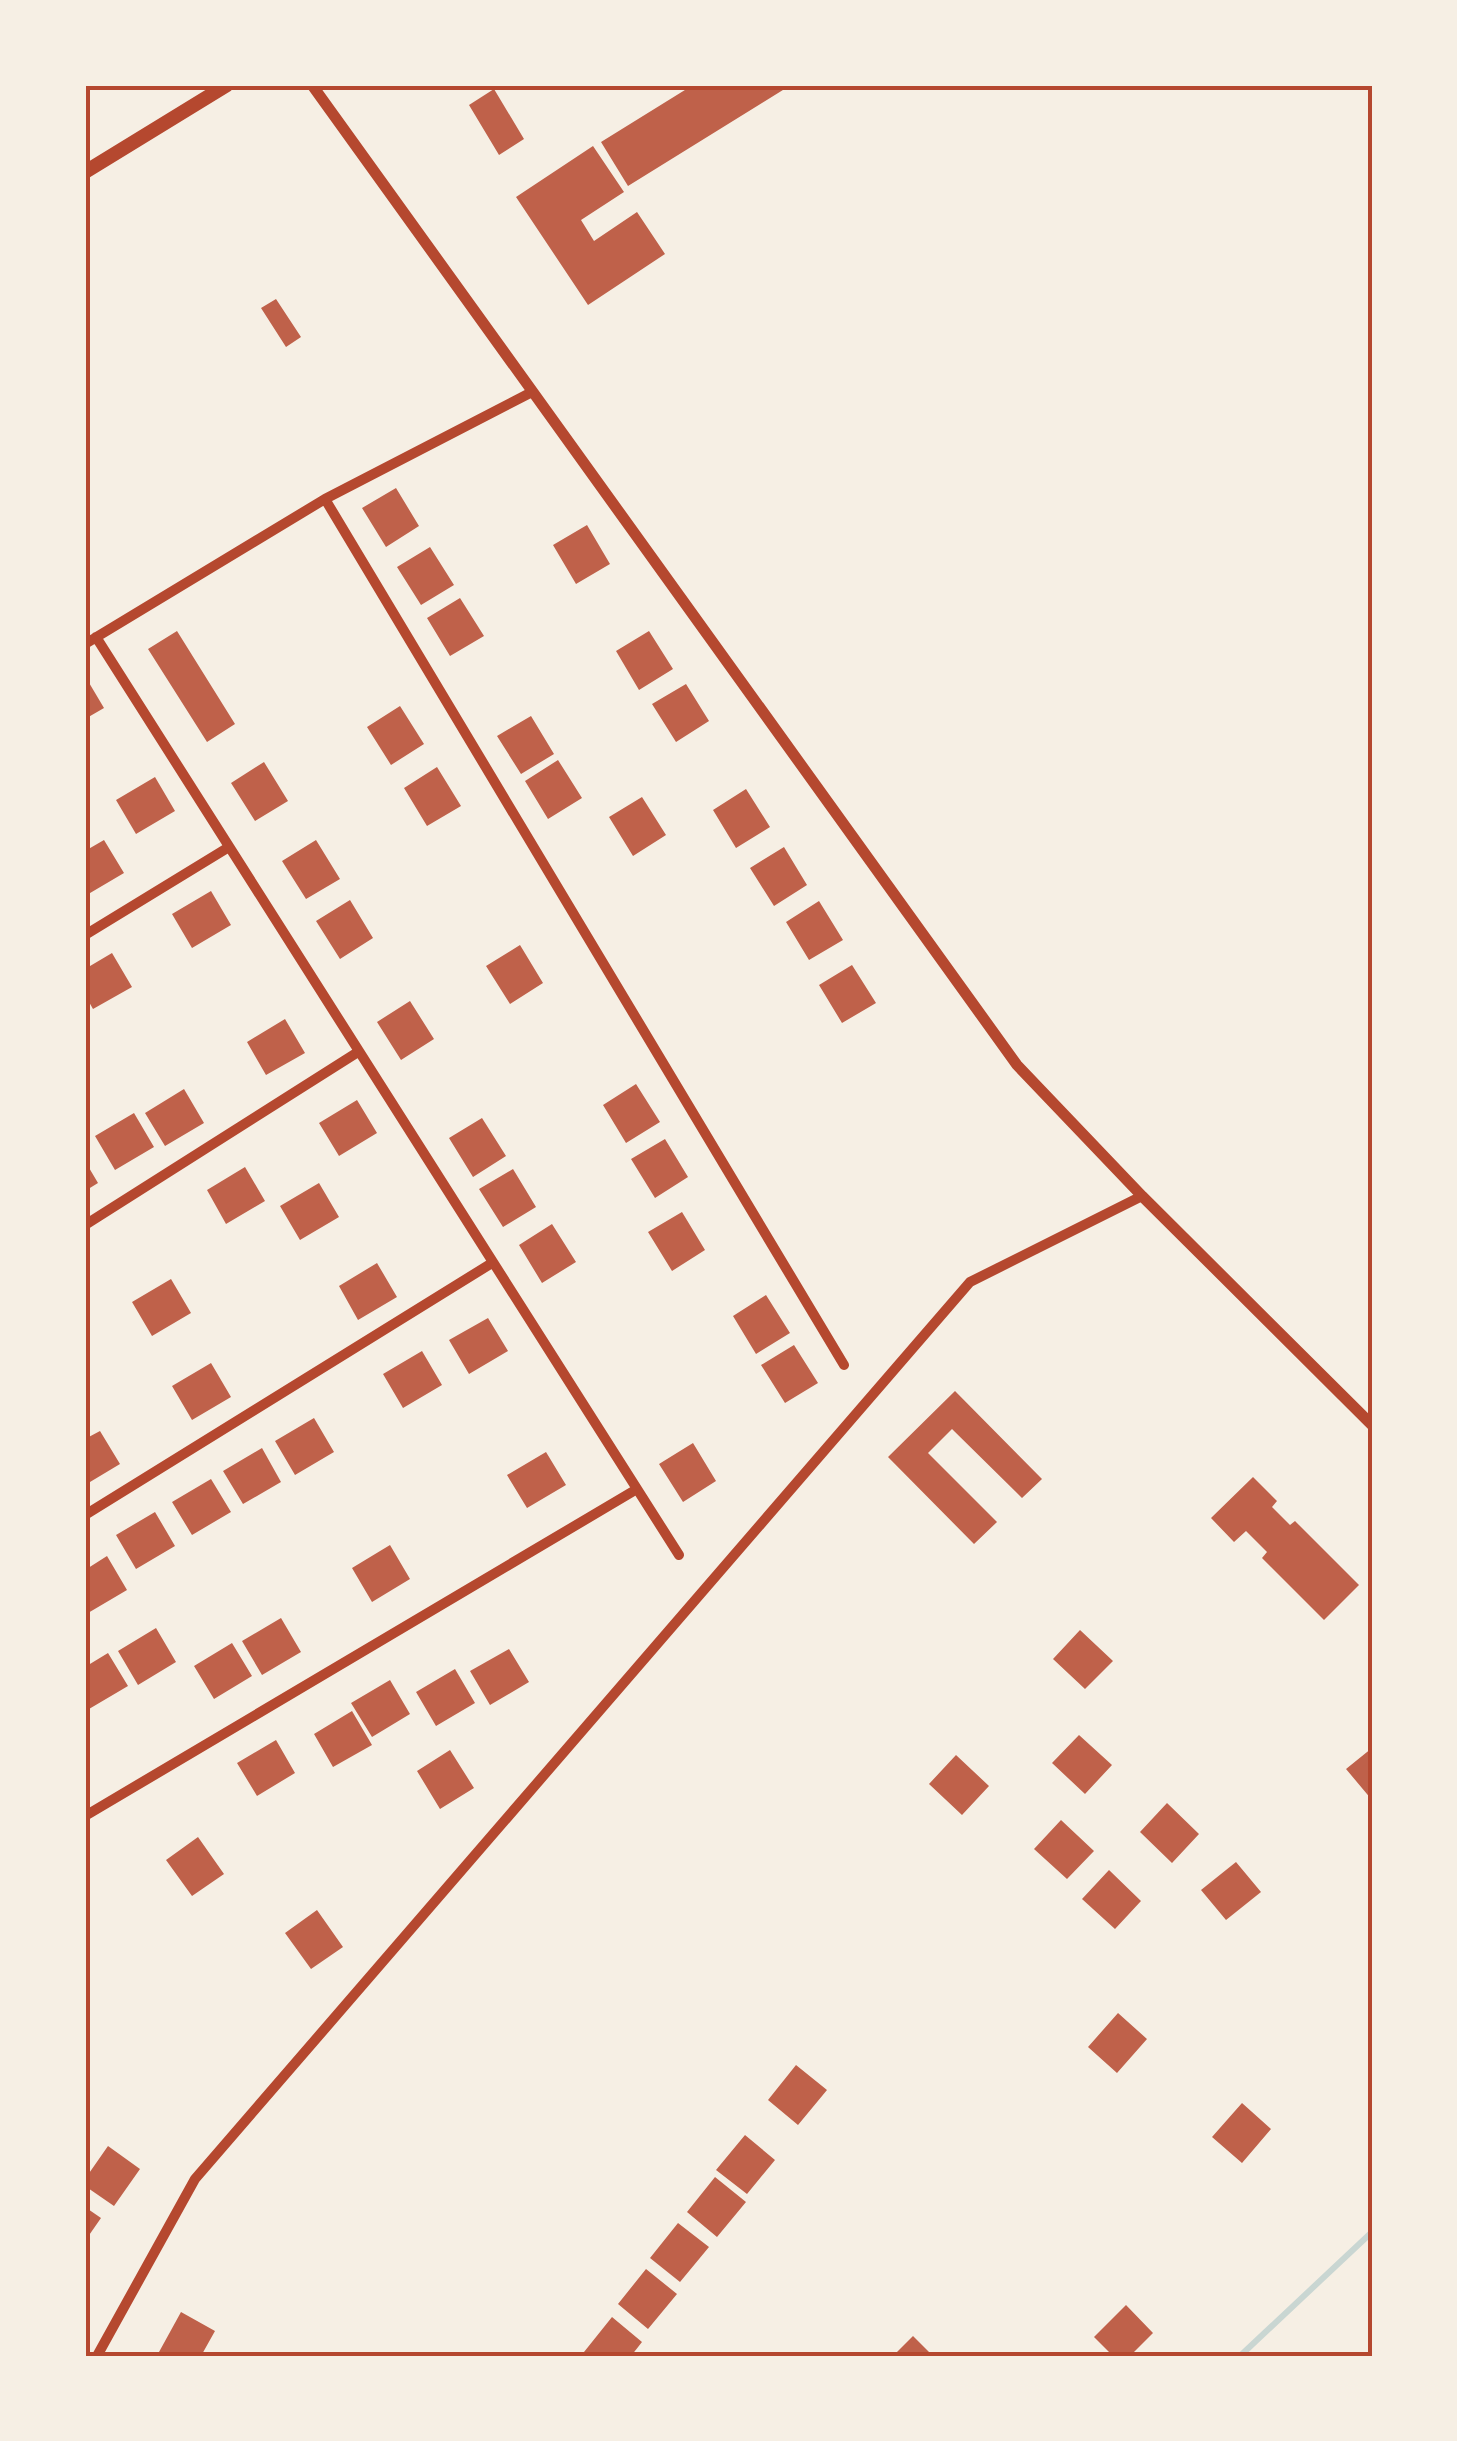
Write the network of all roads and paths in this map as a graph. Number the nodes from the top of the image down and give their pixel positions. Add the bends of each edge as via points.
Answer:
1 (227, 85) edge
2 (312, 85) edge
3 (85, 172) edge
4 (532, 392) junction
5 (325, 499) junction
6 (96, 637) junction
7 (85, 644) edge
8 (229, 848) junction
9 (85, 935) edge
10 (358, 1052) junction
11 (1142, 1196) junction
12 (85, 1225) edge
13 (492, 1263) junction
14 (844, 1365) dead end
15 (1372, 1425) edge
16 (637, 1488) junction
17 (85, 1515) edge
18 (679, 1555) dead end
19 (85, 1816) edge
20 (97, 2356) edge

1 - 3 main road
2 - 4 street
4 - 5 street
4 - 11 street via 1016,1065
5 - 6 street
5 - 14 street
6 - 7 street
6 - 8 street
8 - 9 street
8 - 10 street
10 - 12 street
10 - 13 street
11 - 15 street
11 - 20 street via 970,1282 196,2179
13 - 16 street
13 - 17 street
16 - 18 street
16 - 19 street

